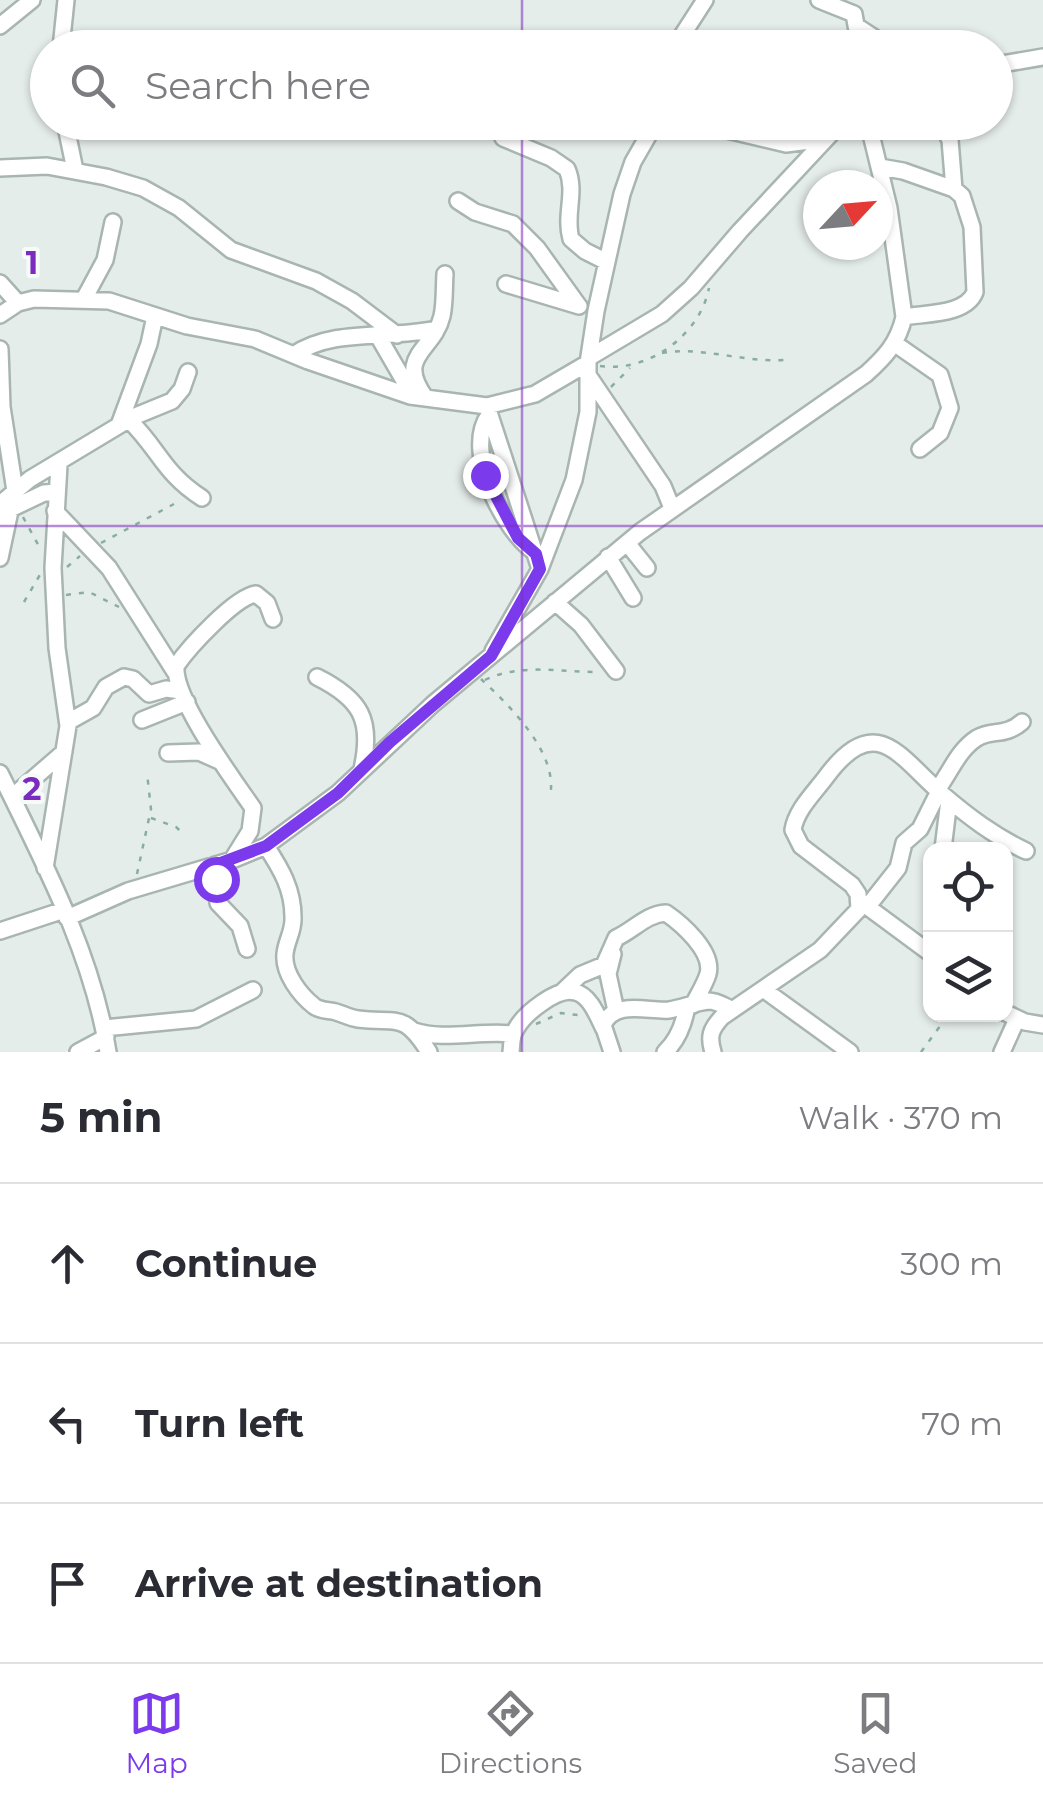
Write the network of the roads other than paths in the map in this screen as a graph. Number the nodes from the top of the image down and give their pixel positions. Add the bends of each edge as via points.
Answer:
1 (32, 0) edge
2 (66, 0) edge
3 (705, 0) edge
4 (819, 0) edge
5 (854, 13) edge
6 (0, 26) edge
7 (63, 30) edge
8 (686, 30) edge
9 (1043, 58) edge
10 (1013, 63) edge
11 (69, 140) edge
12 (507, 140) edge
13 (646, 140) edge
14 (769, 140) edge
15 (817, 140) edge
16 (824, 140) edge
17 (873, 140) edge
18 (950, 140) edge
19 (880, 167) junction
20 (0, 168) edge
21 (75, 170) junction
22 (954, 189) junction
23 (458, 201) dead end
24 (112, 222) dead end
25 (608, 262) junction
26 (445, 274) dead end
27 (0, 283) edge
28 (506, 284) dead end
29 (84, 299) junction
30 (18, 303) junction
31 (578, 305) junction
32 (0, 315) edge
33 (155, 316) junction
34 (904, 317) junction
35 (595, 323) junction
36 (436, 329) junction
37 (397, 335) junction
38 (378, 336) junction
39 (894, 343) junction
40 (0, 348) edge
41 (293, 355) junction
42 (589, 365) junction
43 (188, 372) dead end
44 (421, 392) junction
45 (1, 404) edge
46 (488, 411) junction
47 (124, 422) junction
48 (920, 448) dead end
49 (11, 459) junction
50 (59, 464) junction
51 (30, 479) junction
52 (56, 492) junction
53 (202, 498) dead end
54 (9, 505) edge
55 (672, 508) junction
56 (54, 510) junction
57 (626, 543) junction
58 (0, 558) edge
59 (608, 558) junction
60 (538, 561) junction
61 (647, 568) dead end
62 (633, 598) dead end
63 (555, 602) junction
64 (273, 618) dead end
65 (491, 656) junction
66 (616, 671) dead end
67 (175, 672) junction
68 (316, 677) dead end
69 (184, 697) junction
70 (142, 720) dead end
71 (68, 722) junction
72 (1022, 722) dead end
73 (64, 752) junction
74 (168, 752) dead end
75 (222, 762) junction
76 (362, 769) junction
77 (4, 786) edge
78 (942, 794) junction
79 (943, 842) edge
80 (266, 846) junction
81 (1026, 851) dead end
82 (232, 860) junction
83 (215, 865) junction
84 (46, 868) junction
85 (864, 904) junction
86 (66, 914) junction
87 (0, 931) edge
88 (611, 946) junction
89 (923, 948) edge
90 (247, 949) dead end
91 (764, 988) junction
92 (252, 990) dead end
93 (561, 993) junction
94 (690, 1006) junction
95 (731, 1010) junction
96 (616, 1011) junction
97 (1013, 1017) edge
98 (600, 1022) junction
99 (1010, 1022) edge
100 (1043, 1025) edge
101 (414, 1031) junction
102 (514, 1031) junction
103 (106, 1039) edge
104 (835, 1046) edge
105 (78, 1052) edge
106 (429, 1052) edge
107 (511, 1052) edge
108 (612, 1052) edge
109 (665, 1052) edge
110 (712, 1052) edge
111 (850, 1052) edge
112 (1002, 1052) edge

1 - 6 street
2 - 7 street
3 - 8 street
4 - 5 street
9 - 10 street
11 - 21 street
12 - 25 street via 567,168 571,239
13 - 25 street via 622,194
14 - 15 street
16 - 42 street via 662,314
17 - 19 street
18 - 22 street
19 - 22 street
19 - 34 street
20 - 21 street
21 - 37 street via 143,188 231,250 316,281
22 - 34 street via 972,226 974,296 960,307
23 - 31 street via 513,224
24 - 29 street via 105,260
25 - 35 street
26 - 36 street
27 - 30 street
28 - 31 street
29 - 30 street
29 - 33 street
30 - 32 street
31 - 35 street
33 - 41 street via 256,339
33 - 47 street
34 - 39 street
35 - 42 street
36 - 37 street
36 - 44 street via 414,369
37 - 38 street
38 - 41 street via 323,339
38 - 44 street via 403,379
39 - 48 street via 940,374 950,408 940,432
39 - 55 street via 866,374
40 - 45 street
41 - 44 street via 394,391
42 - 46 street
42 - 55 street
42 - 60 street via 584,442 565,506
43 - 47 street via 172,400
44 - 46 street
45 - 49 street
46 - 60 street via 480,440 485,475
47 - 50 street
47 - 53 street
49 - 51 street
49 - 54 street
50 - 51 street
50 - 52 street
51 - 54 street
52 - 54 street
52 - 56 street
54 - 58 street
55 - 57 street
56 - 67 street via 109,568
56 - 71 street via 56,648
57 - 59 street
57 - 61 street
59 - 62 street
59 - 63 street
60 - 65 street
63 - 65 street
63 - 66 street
64 - 67 street via 261,597 245,596
65 - 76 street via 478,676
67 - 69 street
68 - 76 street via 346,692 359,710 368,734
69 - 70 street
69 - 71 street via 166,688 148,694 124,677
69 - 75 street
71 - 73 street
72 - 78 street via 975,740 958,756
73 - 77 street
73 - 84 street
74 - 75 street via 199,752
75 - 82 street via 253,808 250,831
76 - 80 street
77 - 84 street
78 - 79 street
78 - 81 street via 996,837
78 - 85 street via 904,843 898,868
78 - 85 street via 901,752 878,743 837,761 802,808 793,830 801,846 852,885
80 - 82 street
80 - 101 street via 292,904 285,954 291,979 321,1010 384,1018
82 - 83 street
83 - 86 street
83 - 90 street via 218,903 240,926
84 - 86 street
85 - 89 street
85 - 91 street via 820,950
86 - 87 street
86 - 103 street via 96,991
88 - 93 street via 604,964
88 - 94 street via 647,918 670,914 709,962
88 - 96 street via 608,974
91 - 95 street
91 - 104 street
92 - 103 street via 196,1019
93 - 98 street via 577,992
93 - 102 street
94 - 95 street via 707,1001
94 - 96 street
94 - 109 street
95 - 110 street via 712,1027
96 - 98 street
97 - 100 street
98 - 108 street
99 - 112 street
101 - 102 street
101 - 106 street
102 - 107 street
103 - 105 street
104 - 111 street

